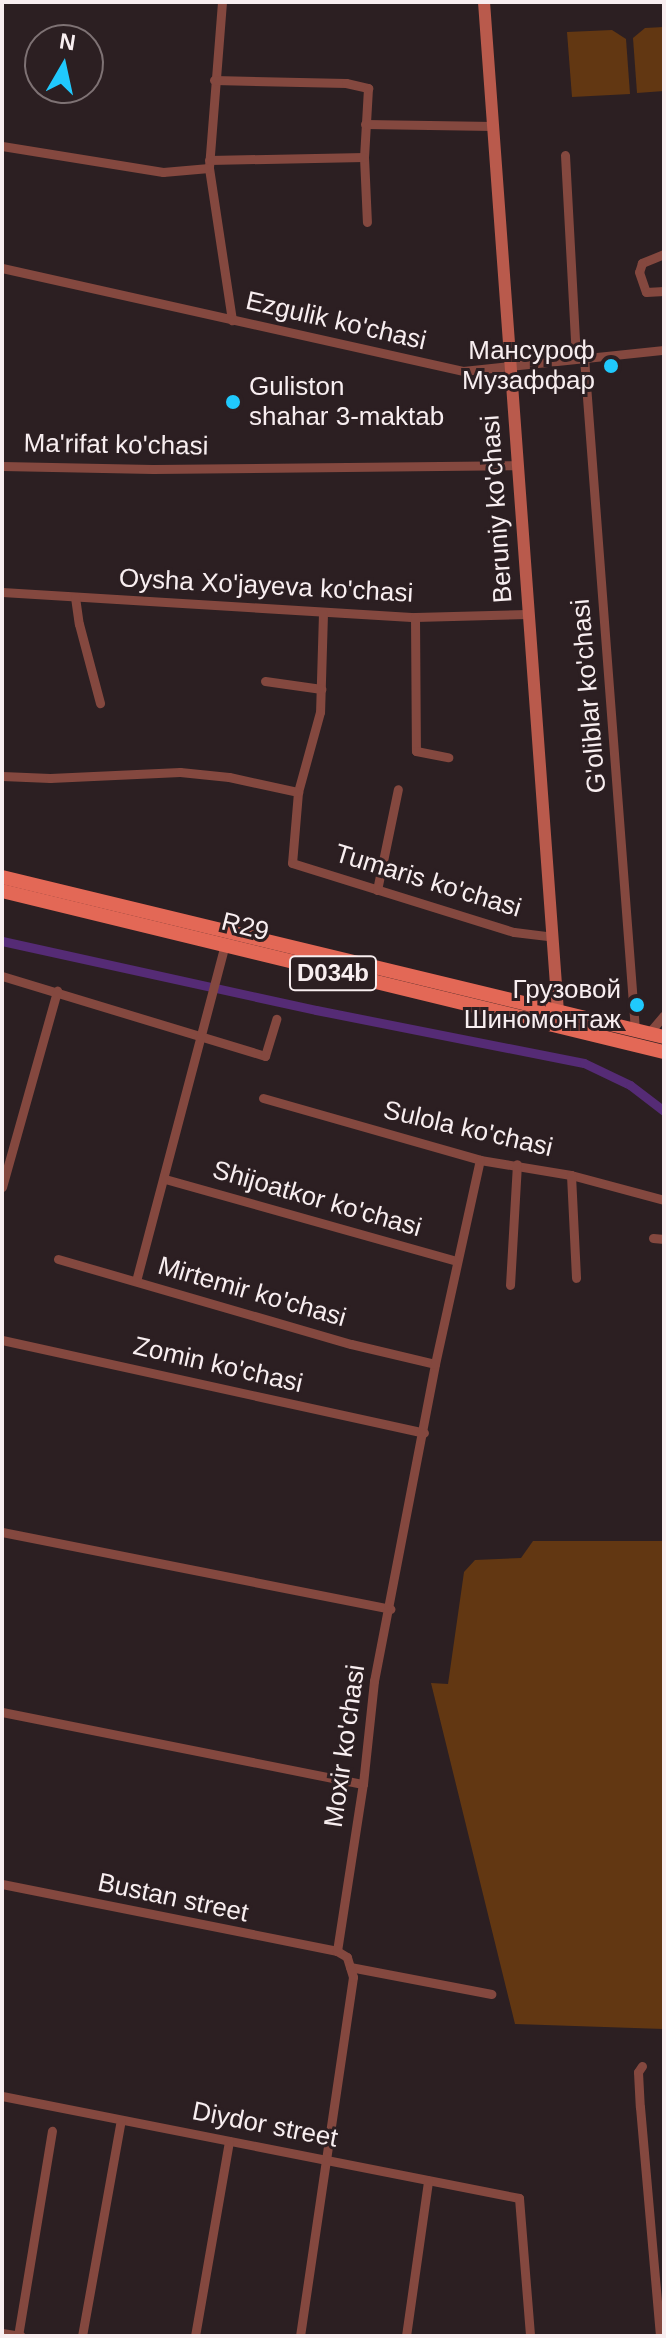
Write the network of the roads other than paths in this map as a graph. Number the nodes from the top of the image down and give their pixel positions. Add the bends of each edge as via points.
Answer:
1 (222, 2) edge
2 (484, 2) edge
3 (214, 80) junction
4 (365, 124) junction
5 (493, 126) junction
6 (2, 146) edge
7 (565, 155) dead end
8 (364, 157) junction
9 (209, 164) junction
10 (367, 222) dead end
11 (664, 254) edge
12 (2, 268) edge
13 (664, 291) edge
14 (232, 320) junction
15 (664, 350) edge
16 (580, 358) junction
17 (509, 368) junction
18 (517, 465) junction
19 (2, 466) edge
20 (2, 592) edge
21 (75, 597) junction
22 (323, 613) junction
23 (527, 614) junction
24 (415, 617) junction
25 (265, 681) dead end
26 (321, 689) junction
27 (100, 703) dead end
28 (448, 757) dead end
29 (2, 776) edge
30 (398, 789) dead end
31 (298, 792) junction
32 (2, 877) edge
33 (377, 890) junction
34 (2, 891) edge
35 (552, 937) junction
36 (224, 947) junction
37 (2, 976) edge
38 (57, 991) junction
39 (558, 1012) junction
40 (664, 1015) edge
41 (276, 1019) dead end
42 (642, 1032) junction
43 (202, 1037) junction
44 (664, 1037) edge
45 (664, 1052) edge
46 (263, 1098) dead end
47 (480, 1160) junction
48 (517, 1164) junction
49 (571, 1175) junction
50 (165, 1179) junction
51 (2, 1187) edge
52 (664, 1200) edge
53 (58, 1259) dead end
54 (457, 1261) junction
55 (576, 1278) dead end
56 (136, 1281) junction
57 (510, 1285) dead end
58 (2, 1340) edge
59 (435, 1364) junction
60 (424, 1433) junction
61 (2, 1532) edge
62 (390, 1609) junction
63 (2, 1712) edge
64 (363, 1784) junction
65 (2, 1884) edge
66 (337, 1951) junction
67 (350, 1967) junction
68 (491, 1994) dead end
69 (642, 2066) dead end
70 (2, 2096) edge
71 (121, 2120) junction
72 (52, 2131) dead end
73 (229, 2141) junction
74 (326, 2158) junction
75 (428, 2181) junction
76 (2, 2333) edge
77 (19, 2336) edge
78 (82, 2336) edge
79 (195, 2336) edge
80 (300, 2336) edge
81 (406, 2336) edge
82 (530, 2336) edge
83 (660, 2336) edge

1 - 3 street
2 - 5 street, Beruniy ko'chasi
3 - 4 street via 368,88
3 - 9 street
4 - 5 street
4 - 8 street
5 - 17 street, Beruniy ko'chasi
6 - 9 street via 163,172
7 - 16 street, G'oliblar ko'chasi
8 - 9 street
8 - 10 street
9 - 14 street
11 - 13 street via 642,263 639,272 646,292
12 - 14 street, Ezgulik ko'chasi
14 - 17 street, Ezgulik ko'chasi via 463,371
15 - 16 street, Ezgulik ko'chasi
16 - 17 street, Ezgulik ko'chasi
16 - 42 street, G'oliblar ko'chasi
17 - 18 street, Beruniy ko'chasi
18 - 19 street, Ma'rifat ko'chasi
18 - 23 street, Beruniy ko'chasi
20 - 21 street, Oysha Xo'jayeva ko'chasi
21 - 22 street, Oysha Xo'jayeva ko'chasi
21 - 27 street
22 - 24 street, Oysha Xo'jayeva ko'chasi
22 - 26 street
23 - 24 street, Oysha Xo'jayeva ko'chasi
23 - 35 street, Beruniy ko'chasi
24 - 28 street via 416,751
25 - 26 street
26 - 31 street via 320,712
29 - 31 street via 180,772
30 - 33 street
31 - 33 street, Tumaris ko'chasi via 292,863
32 - 39 main road, R29 / D034b
33 - 35 street, Tumaris ko'chasi via 514,932
34 - 36 main road, R29 / D034b
35 - 39 street, Beruniy ko'chasi
36 - 43 street
36 - 45 main road, R29 / D034b
37 - 38 street
38 - 43 street
38 - 51 street
39 - 42 main road, R29 / D034b
40 - 42 street
41 - 43 street via 265,1056
42 - 44 main road, R29 / D034b
43 - 50 street
46 - 47 street, Sulola ko'chasi
47 - 48 street, Sulola ko'chasi
47 - 54 street, Moxir ko'chasi
48 - 49 street, Sulola ko'chasi
48 - 57 street
49 - 52 street, Sulola ko'chasi
49 - 55 street
50 - 54 street, Shijoatkor ko'chasi
50 - 56 street
53 - 56 street, Mirtemir ko'chasi
54 - 59 street, Moxir ko'chasi
56 - 59 street, Mirtemir ko'chasi
58 - 60 street, Zomin ko'chasi
59 - 60 street, Moxir ko'chasi
60 - 62 street, Moxir ko'chasi
61 - 62 street
62 - 64 street, Moxir ko'chasi via 374,1681
63 - 64 street
64 - 66 street, Moxir ko'chasi
65 - 66 street, Bustаn street
66 - 67 street
67 - 68 street
67 - 74 street via 353,1977
69 - 83 street via 640,2107
70 - 71 street, Diydor street
71 - 73 street, Diydor street
71 - 78 street
72 - 77 street
73 - 74 street, Diydor street
73 - 79 street
74 - 75 street, Diydor street
74 - 80 street
75 - 81 street
75 - 82 street, Diydor street via 519,2198
76 - 77 street

